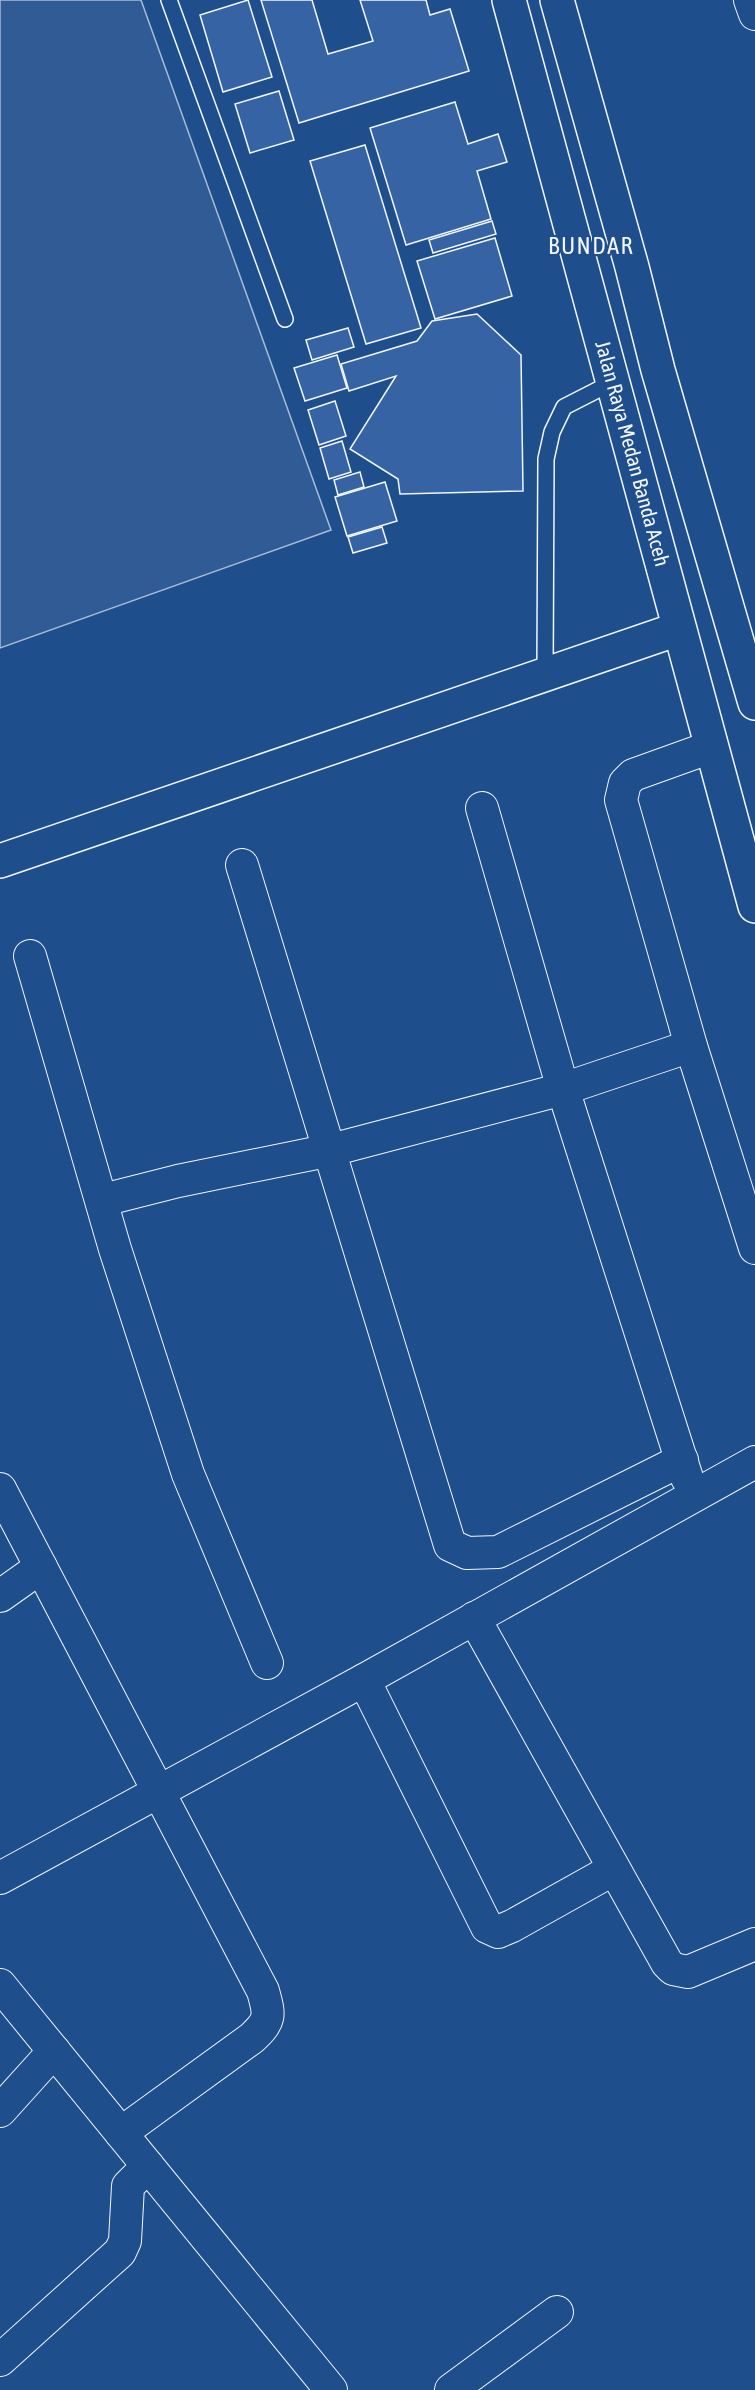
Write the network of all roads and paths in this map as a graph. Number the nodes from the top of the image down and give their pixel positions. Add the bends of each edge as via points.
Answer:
1 (169, 0) edge
2 (509, 0) edge
3 (557, 0) edge
4 (750, 0) edge
5 (755, 14) edge
6 (285, 319) dead end
7 (658, 370) junction
8 (611, 383) junction
9 (678, 629) junction
10 (545, 675) junction
11 (755, 704) edge
12 (711, 747) junction
13 (482, 808) dead end
14 (0, 861) edge
15 (242, 865) dead end
16 (755, 906) edge
17 (30, 956) dead end
18 (691, 1046) junction
19 (563, 1089) junction
20 (331, 1150) junction
21 (103, 1200) junction
22 (755, 1248) edge
23 (682, 1460) junction
24 (755, 1462) edge
25 (0, 1489) edge
26 (693, 1496) junction
27 (41, 1567) junction
28 (0, 1596) edge
29 (474, 1618) junction
30 (267, 1663) dead end
31 (364, 1680) junction
32 (158, 1791) junction
33 (614, 1869) junction
34 (0, 1878) edge
35 (755, 1944) edge
36 (0, 1985) edge
37 (54, 2051) junction
38 (0, 2111) edge
39 (121, 2133) junction
40 (148, 2166) junction
41 (557, 2312) dead end
42 (0, 2360) edge
43 (331, 2390) edge
44 (451, 2390) edge

1 - 6 lane
2 - 8 main road, Jalan Raya Medan Banda Aceh
3 - 7 main road via 633,267
4 - 5 street
7 - 8 main road
7 - 11 main road
8 - 9 main road, Jalan Raya Medan Banda Aceh
8 - 10 lane via 564,407 552,432 546,459
9 - 10 main road
9 - 12 main road, Jalan Raya Medan Banda Aceh
10 - 14 main road
12 - 16 main road, Jalan Raya Medan Banda Aceh
12 - 18 street via 633,775 625,783 621,800
13 - 19 street
15 - 20 street
17 - 21 street
18 - 19 street
18 - 22 street
19 - 20 street
19 - 23 street
20 - 21 street
20 - 23 street via 450,1545 467,1553 498,1551
21 - 30 street via 115,1249 188,1474
23 - 26 street
24 - 26 street
25 - 27 street
26 - 29 street
27 - 28 street
27 - 32 street
29 - 31 street
29 - 33 street
31 - 32 street
31 - 33 street via 487,1927 498,1932 512,1926
32 - 34 street
32 - 39 street via 262,1991 269,2012 264,2026 252,2038
33 - 35 street via 673,1970 688,1972
36 - 37 street
37 - 38 street
37 - 39 street
39 - 40 street
40 - 42 street via 128,2186 125,2241 120,2252
40 - 43 street
41 - 44 street

